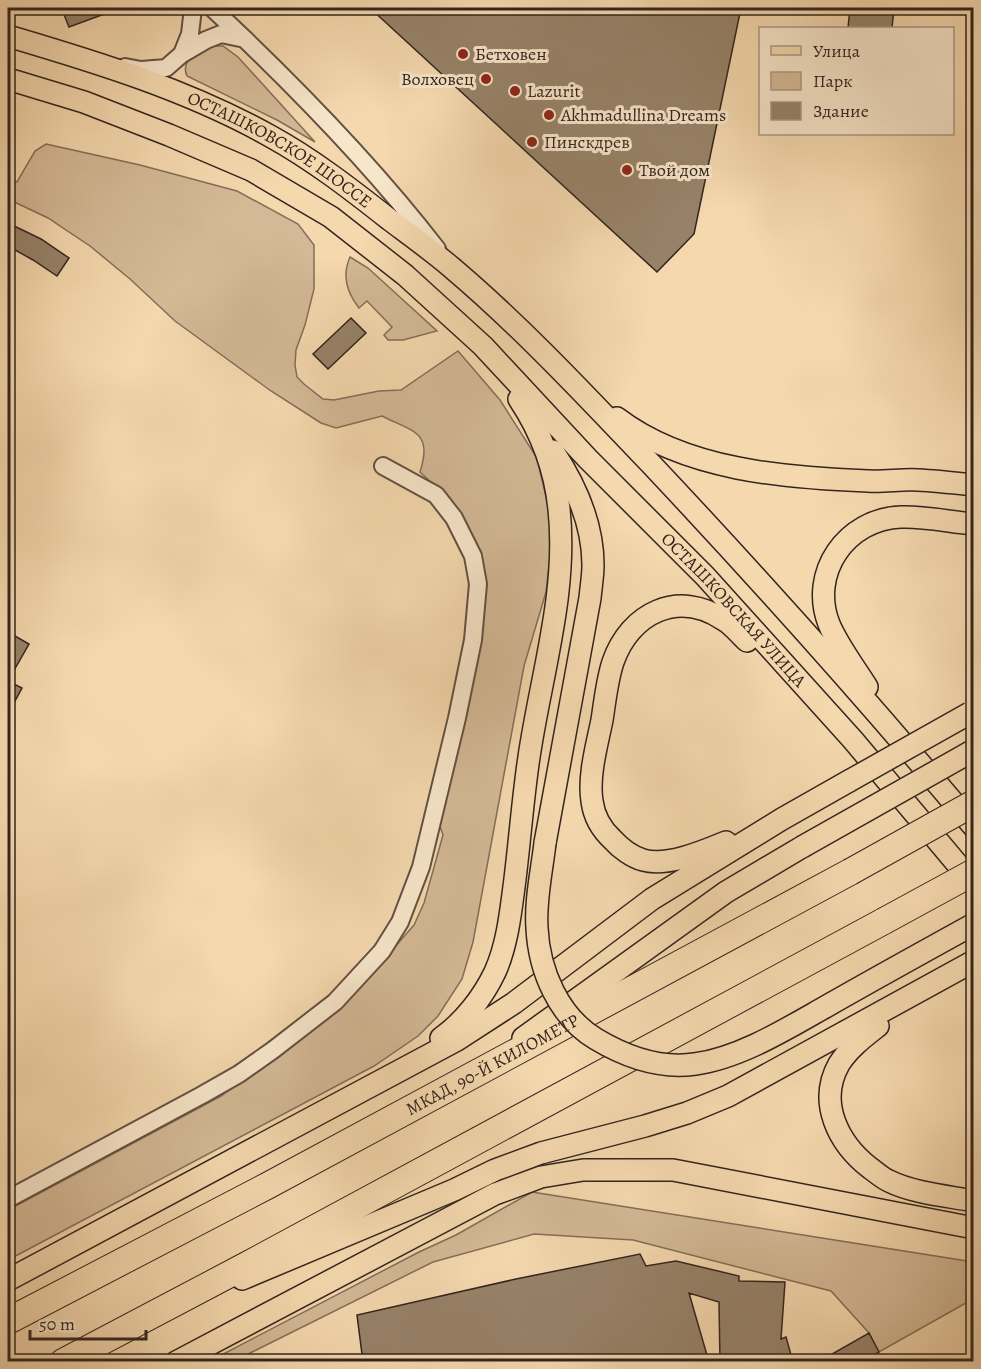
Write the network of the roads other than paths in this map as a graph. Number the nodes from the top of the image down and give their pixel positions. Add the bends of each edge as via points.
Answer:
1 (193, 8) edge
2 (212, 8) edge
3 (8, 36) edge
4 (246, 39) junction
5 (183, 54) junction
6 (98, 63) junction
7 (8, 79) edge
8 (450, 266) junction
9 (515, 327) joint
10 (483, 346) junction
11 (568, 380) junction
12 (532, 418) junction
13 (383, 466) dead end
14 (974, 485) edge
15 (974, 524) edge
16 (972, 711) edge
17 (891, 729) junction
18 (853, 740) junction
19 (974, 750) edge
20 (974, 803) edge
21 (782, 819) junction
22 (974, 827) edge
23 (974, 872) edge
24 (974, 884) edge
25 (974, 924) edge
26 (974, 961) edge
27 (933, 984) junction
28 (389, 1076) junction
29 (467, 1078) junction
30 (8, 1199) edge
31 (974, 1201) edge
32 (974, 1228) edge
33 (8, 1281) edge
34 (8, 1321) edge
35 (129, 1326) junction
36 (63, 1362) edge
37 (176, 1362) edge

1 - 5 street
2 - 4 street
3 - 6 main road, ОСТАШКОВСКОЕ ШОССЕ
4 - 5 street via 221,34
4 - 8 street via 369,166
5 - 6 street via 166,68
6 - 8 main road, ОСТАШКОВСКОЕ ШОССЕ via 186,96 270,136 349,188
7 - 10 main road, ОСТАШКОВСКОЕ ШОССЕ via 93,105 251,170 331,217 405,275
8 - 9 main road, ОСТАШКОВСКОЕ ШОССЕ
9 - 11 main road, ОСТАШКОВСКАЯ УЛИЦА
10 - 12 main road
10 - 18 main road, ОСТАШКОВСКАЯ УЛИЦА via 705,576
11 - 14 main road via 651,439 715,463 869,482 917,480
11 - 17 main road, ОСТАШКОВСКАЯ УЛИЦА via 732,551
12 - 25 main road, bridge via 578,496 588,527 593,564 545,843 537,928 543,970 559,1003 583,1031 617,1052 657,1064 695,1064 744,1050
12 - 28 main road via 550,463 559,508 561,555 504,943 495,971 470,1012 447,1034
13 - 30 street via 442,502 473,556 478,584 473,640 458,718 421,867 400,922 382,951 335,1002 273,1050 202,1095
15 - 17 main road via 900,517 881,521 862,528 831,558 823,600 829,624
16 - 21 main road, bridge
17 - 22 main road, ОСТАШКОВСКАЯ УЛИЦА
18 - 21 main road via 724,620 702,609 658,609 641,619 625,636 613,663 593,766 592,801 601,829 619,847 643,860 667,861 695,855
18 - 24 main road, ОСТАШКОВСКАЯ УЛИЦА
19 - 29 main road, bridge via 726,892
20 - 29 highway, МКАД, 90-Й КИЛОМЕТР, bridge
21 - 28 main road via 652,899 458,1040
23 - 35 highway, bridge
26 - 27 main road
27 - 31 main road via 857,1042 839,1064 833,1080 831,1112 849,1149 887,1180
27 - 35 main road via 728,1096 687,1113 541,1153 495,1170
28 - 33 main road
29 - 34 highway, МКАД, 90-Й КИЛОМЕТР
32 - 37 main road via 673,1170 572,1172 541,1177 495,1194
35 - 36 highway

